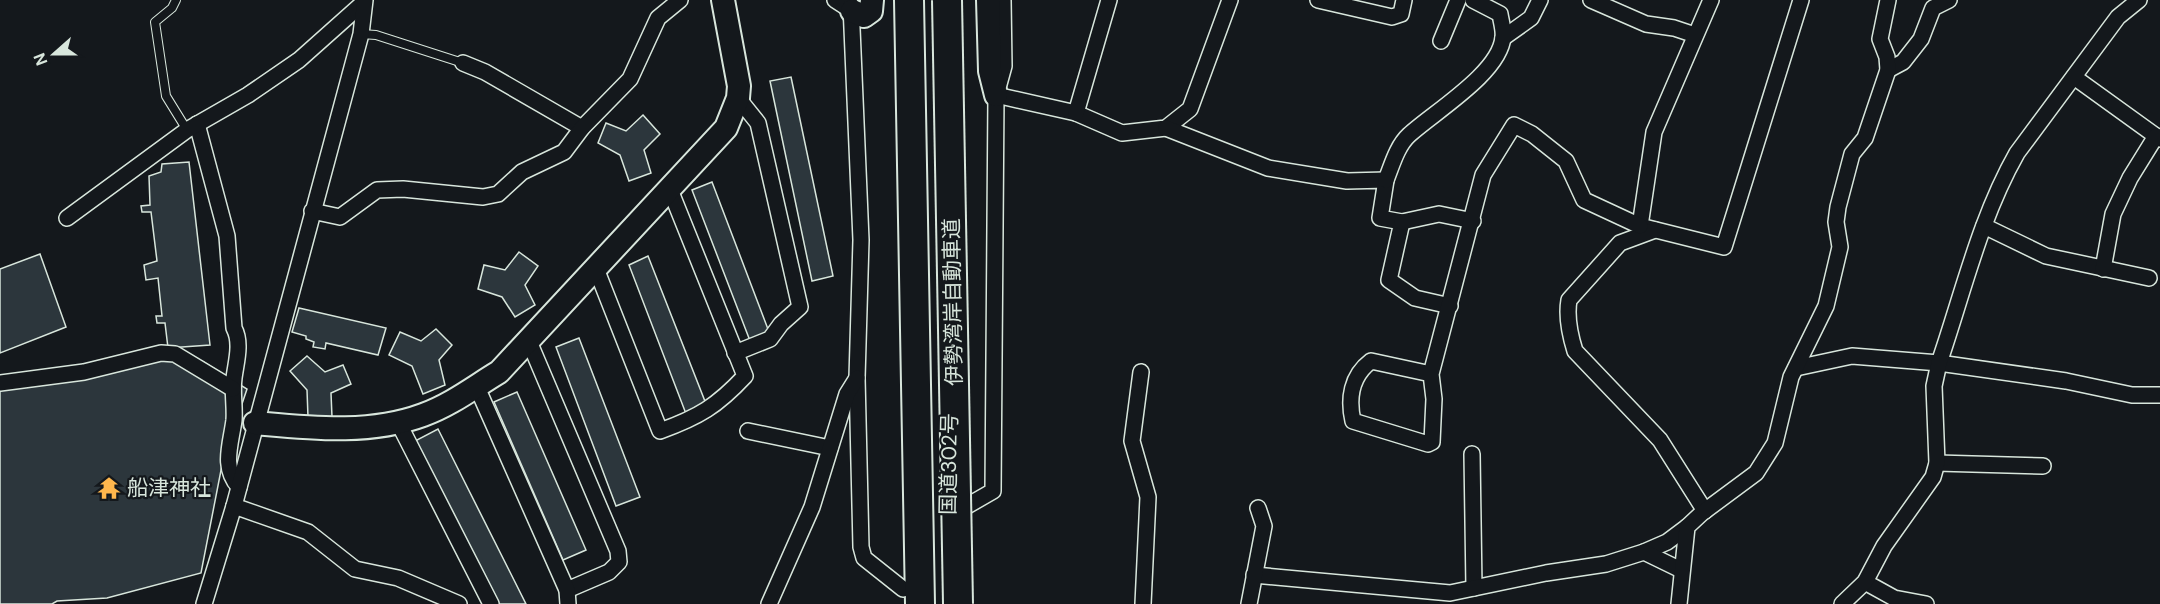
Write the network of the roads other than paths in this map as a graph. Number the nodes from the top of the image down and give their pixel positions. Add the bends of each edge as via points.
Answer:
1 (176, 0) edge
2 (680, 0) edge
3 (723, 0) edge
4 (872, 0) edge
5 (896, 0) edge
6 (909, 0) edge
7 (947, 0) edge
8 (954, 0) edge
9 (988, 0) edge
10 (1003, 0) edge
11 (1109, 0) edge
12 (1230, 0) edge
13 (1318, 0) edge
14 (1404, 0) edge
15 (1458, 0) edge
16 (1473, 0) edge
17 (1540, 0) edge
18 (1591, 0) edge
19 (1711, 0) edge
20 (1801, 0) edge
21 (1885, 0) edge
22 (1949, 0) edge
23 (2139, 0) edge
24 (364, 1) edge
25 (846, 4) edge
26 (361, 34) junction
27 (1695, 35) junction
28 (1503, 38) junction
29 (1441, 41) dead end
30 (463, 63) joint
31 (1888, 70) junction
32 (2074, 77) junction
33 (996, 95) junction
34 (738, 98) junction
35 (1076, 113) junction
36 (192, 127) junction
37 (582, 128) junction
38 (1166, 128) junction
39 (2158, 138) edge
40 (1386, 180) junction
41 (665, 192) junction
42 (312, 211) junction
43 (67, 218) dead end
44 (1473, 221) junction
45 (1402, 222) junction
46 (1640, 226) junction
47 (1984, 226) junction
48 (1656, 230) junction
49 (595, 266) junction
50 (2103, 269) junction
51 (2149, 278) dead end
52 (1450, 306) junction
53 (528, 339) junction
54 (735, 353) junction
55 (1939, 363) junction
56 (1796, 368) junction
57 (1141, 372) dead end
58 (1431, 374) junction
59 (857, 378) junction
60 (0, 383) edge
61 (476, 385) junction
62 (233, 389) junction
63 (2160, 395) edge
64 (398, 422) junction
65 (255, 423) junction
66 (748, 431) dead end
67 (830, 448) junction
68 (1472, 454) dead end
69 (1937, 463) junction
70 (2043, 466) dead end
71 (239, 487) junction
72 (234, 506) junction
73 (1258, 508) dead end
74 (1705, 511) junction
75 (948, 517) junction
76 (1688, 527) junction
77 (1644, 552) junction
78 (1681, 570) junction
79 (1254, 575) junction
80 (1865, 582) junction
81 (1473, 588) junction
82 (568, 597) edge
83 (908, 599) edge
84 (204, 604) edge
85 (459, 604) edge
86 (491, 604) edge
87 (770, 604) edge
88 (946, 604) edge
89 (958, 604) edge
90 (1143, 604) edge
91 (1249, 604) edge
92 (1679, 604) edge
93 (1842, 604) edge
94 (1926, 604) edge

1 - 36 lane via 155,22 166,96
2 - 37 street via 658,18 630,79
3 - 34 street via 734,51
4 - 25 street via 871,11 864,16
5 - 83 highway
6 - 83 highway, 伊勢湾岸自動車道
7 - 89 highway, 伊勢湾岸自動車道, bridge
8 - 75 highway, 国道302号
9 - 33 street via 990,71
10 - 33 street via 1004,66
11 - 35 street
12 - 38 street via 1190,109
13 - 14 street via 1392,17 1401,14
15 - 29 street
16 - 28 street via 1500,14
17 - 28 street via 1531,18
18 - 27 street via 1646,24
19 - 27 street
20 - 48 street via 1724,247
21 - 31 street via 1880,39
22 - 31 street via 1934,8 1921,39 1903,62
23 - 32 street via 2118,17
24 - 26 street
24 - 36 street via 299,60
25 - 59 street via 861,240
26 - 30 lane via 376,35
26 - 42 street
27 - 46 street via 1654,132
28 - 40 street via 1497,54 1471,86 1402,144
30 - 37 street
31 - 56 street via 1865,138 1852,154 1838,207 1840,247 1826,306
32 - 39 street
32 - 47 street via 2017,153
33 - 35 street
33 - 75 street via 993,491
34 - 41 street via 726,128
34 - 54 street via 758,123 801,307 770,339
35 - 38 street via 1122,133
36 - 43 street
36 - 62 street via 227,236 234,328 239,337
37 - 42 street via 564,152 522,172 498,194 483,197 377,190 340,217
38 - 40 street via 1268,168 1347,181
39 - 50 street via 2130,178 2113,214
40 - 45 street via 1380,218
41 - 49 street
41 - 54 street via 672,197
42 - 65 street
44 - 45 street via 1439,214
44 - 46 street via 1483,175 1514,125 1566,161 1584,200
44 - 52 street
45 - 52 street via 1389,280 1414,298
46 - 48 street
47 - 50 street via 2046,256
47 - 55 street
48 - 74 street via 1620,243 1569,300 1572,339 1575,351 1660,440
49 - 53 street
49 - 54 street via 660,431 710,410 745,376
50 - 51 street
52 - 58 street
53 - 61 street via 499,372
53 - 82 street via 618,551 619,562 609,572
55 - 56 street via 1852,356
55 - 63 street via 2066,381 2132,395
55 - 69 street via 1934,386
56 - 74 street via 1775,442 1756,473
57 - 90 street via 1132,441 1148,505
58 - 58 street via 1432,442 1353,421 1350,394 1371,361
59 - 67 street via 847,394
59 - 83 street via 861,547 864,558
60 - 62 street via 92,370 161,353 175,354
61 - 64 street via 458,399
61 - 82 street
62 - 71 street via 234,418 228,457 231,477
64 - 65 street via 342,429
64 - 86 street
65 - 71 street
66 - 67 street
67 - 87 street via 812,507
68 - 81 street
69 - 70 street
69 - 80 street via 1933,477 1884,546
71 - 72 street
72 - 84 street
72 - 85 street via 308,532 355,569 398,578
73 - 79 street via 1264,526
74 - 76 street
75 - 88 highway, 国道302号
76 - 77 street
76 - 78 street
77 - 78 street
77 - 81 street via 1606,564
78 - 92 street
79 - 81 street via 1437,592
79 - 91 street
80 - 93 street
80 - 94 street via 1894,598

